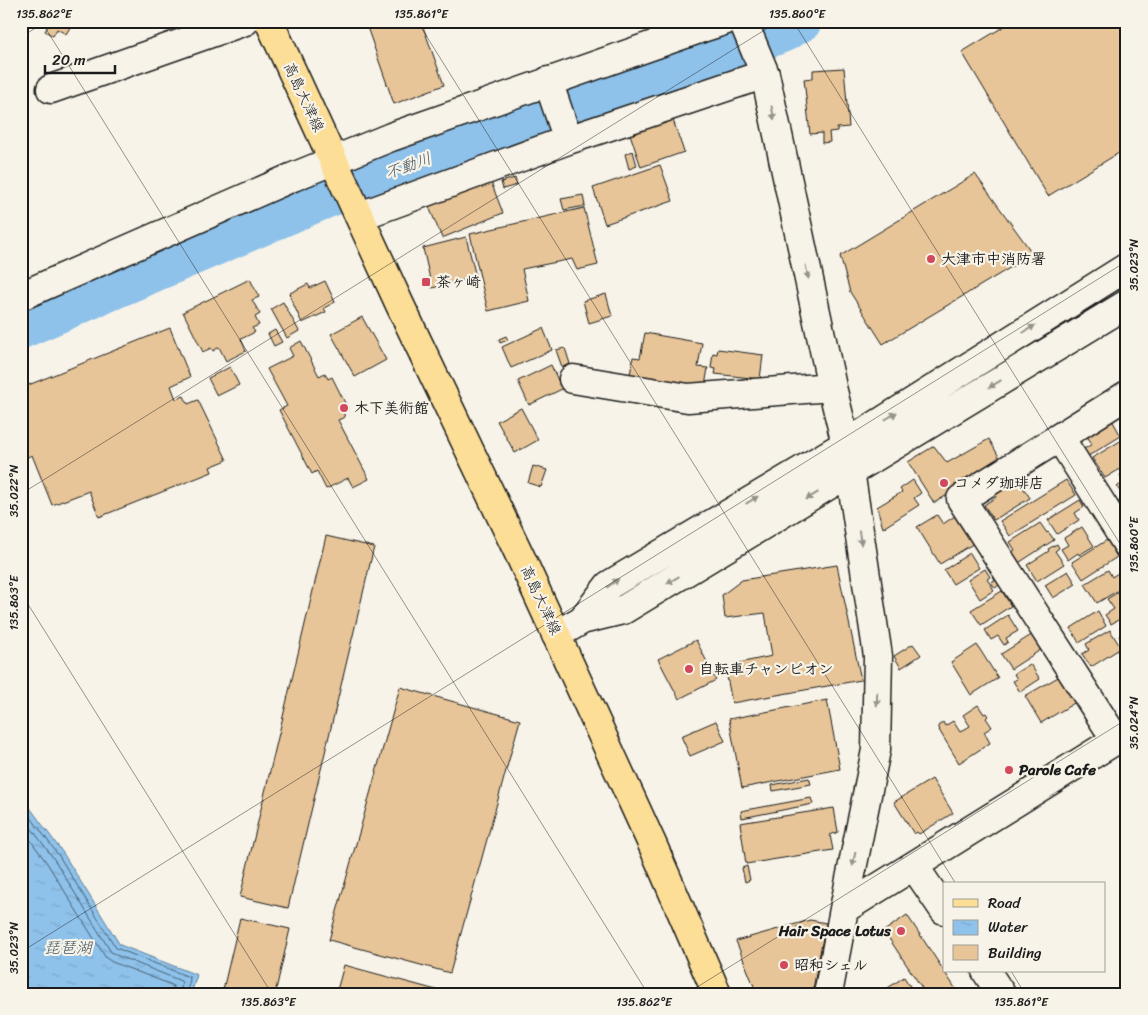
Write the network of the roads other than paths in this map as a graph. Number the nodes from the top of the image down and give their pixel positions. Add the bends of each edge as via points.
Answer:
1 (244, 21) edge
2 (268, 21) edge
3 (737, 23) edge
4 (763, 70) junction
5 (550, 87) junction
6 (51, 89) dead end
7 (567, 136) junction
8 (336, 166) junction
9 (358, 213) junction
10 (1127, 267) edge
11 (21, 296) edge
12 (1127, 304) edge
13 (572, 379) dead end
14 (832, 387) junction
15 (1127, 395) edge
16 (1060, 438) junction
17 (846, 444) junction
18 (850, 472) junction
19 (1127, 544) edge
20 (582, 620) junction
21 (556, 634) junction
22 (1121, 737) edge
23 (914, 866) junction
24 (943, 909) edge
25 (844, 910) junction
26 (987, 972) edge
27 (717, 994) edge
28 (828, 994) edge
29 (1001, 994) edge

1 - 6 street
2 - 8 main road, 高島大津線
3 - 4 street
3 - 5 street
4 - 7 street
4 -> 14 street
5 - 7 street
5 - 8 street via 391,137
7 - 9 street
8 - 9 main road, 高島大津線
8 - 11 street
9 - 21 main road, 高島大津線
17 -> 10 street
12 -> 18 street
13 - 14 street via 688,398
14 - 17 street
15 - 16 street
16 - 19 street
16 - 22 street via 961,499
17 - 18 street
20 -> 17 street via 609,585
18 -> 20 street via 623,610
18 -> 25 street via 878,656 876,750
20 - 21 street
21 - 27 main road, 高島大津線
22 - 23 street
23 - 24 street
23 - 25 street
25 - 28 street
26 - 29 street

